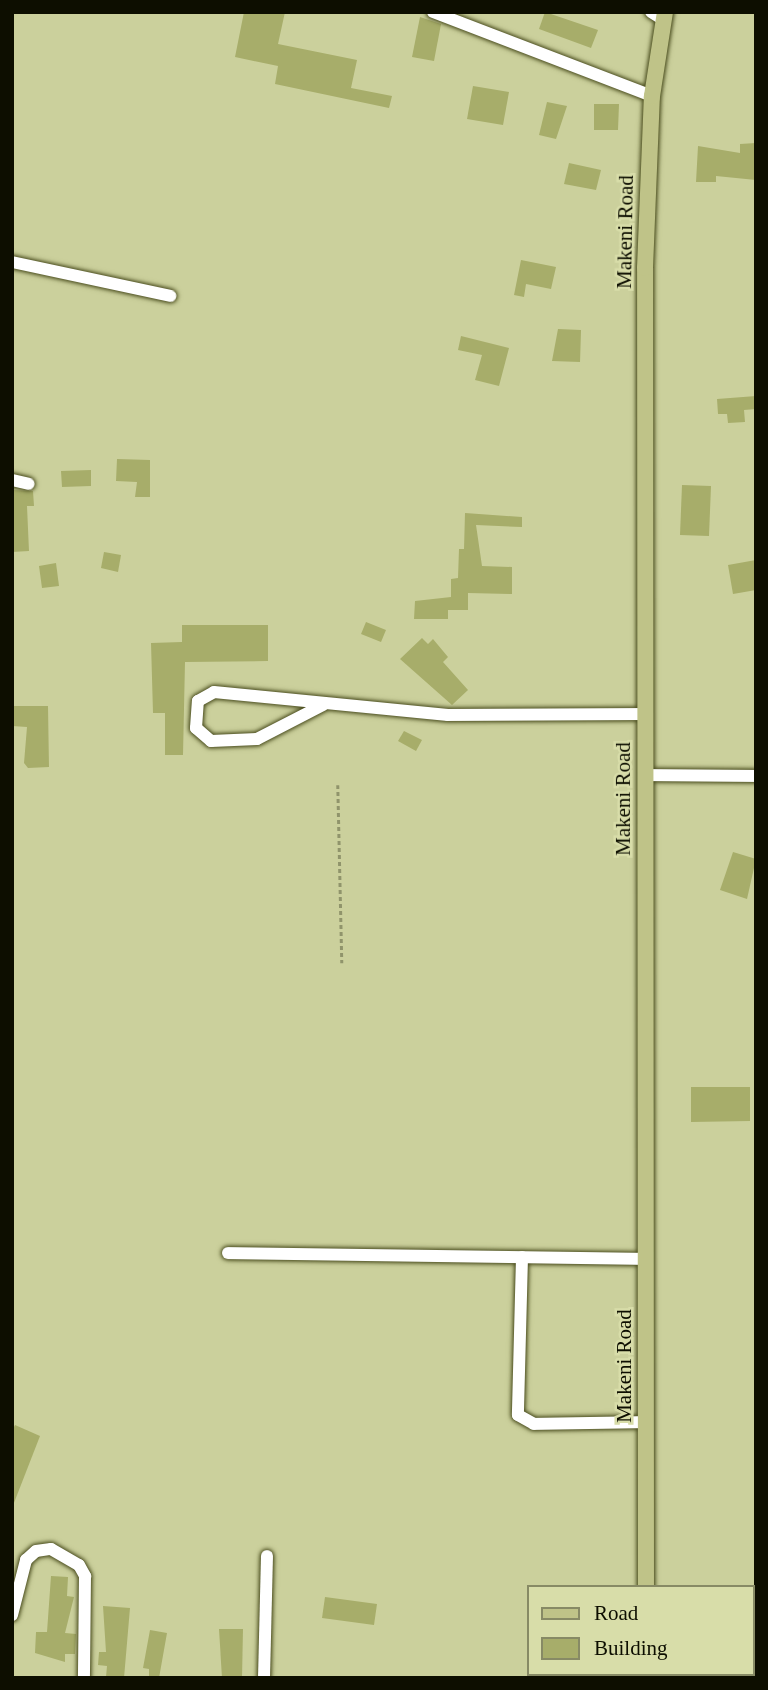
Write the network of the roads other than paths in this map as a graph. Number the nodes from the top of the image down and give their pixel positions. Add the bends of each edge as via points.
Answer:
1 (433, 12) edge
2 (660, 15) edge
3 (652, 96) junction
4 (12, 262) edge
5 (170, 296) dead end
6 (12, 480) edge
7 (29, 484) dead end
8 (323, 705) junction
9 (644, 714) junction
10 (644, 775) junction
11 (756, 776) edge
12 (228, 1253) dead end
13 (522, 1257) junction
14 (646, 1259) junction
15 (645, 1422) junction
16 (267, 1556) dead end
17 (646, 1585) edge
18 (12, 1615) edge
19 (84, 1678) edge
20 (264, 1678) edge

1 - 3 street
2 - 3 main road, Makeni Road
3 - 9 main road, Makeni Road via 645,268
4 - 5 street
6 - 7 street
8 - 8 street via 257,739 211,741 196,727 198,701 214,692
8 - 9 street via 498,717
9 - 10 main road, Makeni Road
10 - 11 street
10 - 14 main road, Makeni Road
12 - 13 street
13 - 14 street
13 - 15 street via 518,1415 534,1424
14 - 15 main road, Makeni Road
15 - 17 main road, Makeni Road
16 - 20 street
18 - 19 street via 26,1560 36,1551 51,1549 79,1565 85,1576

